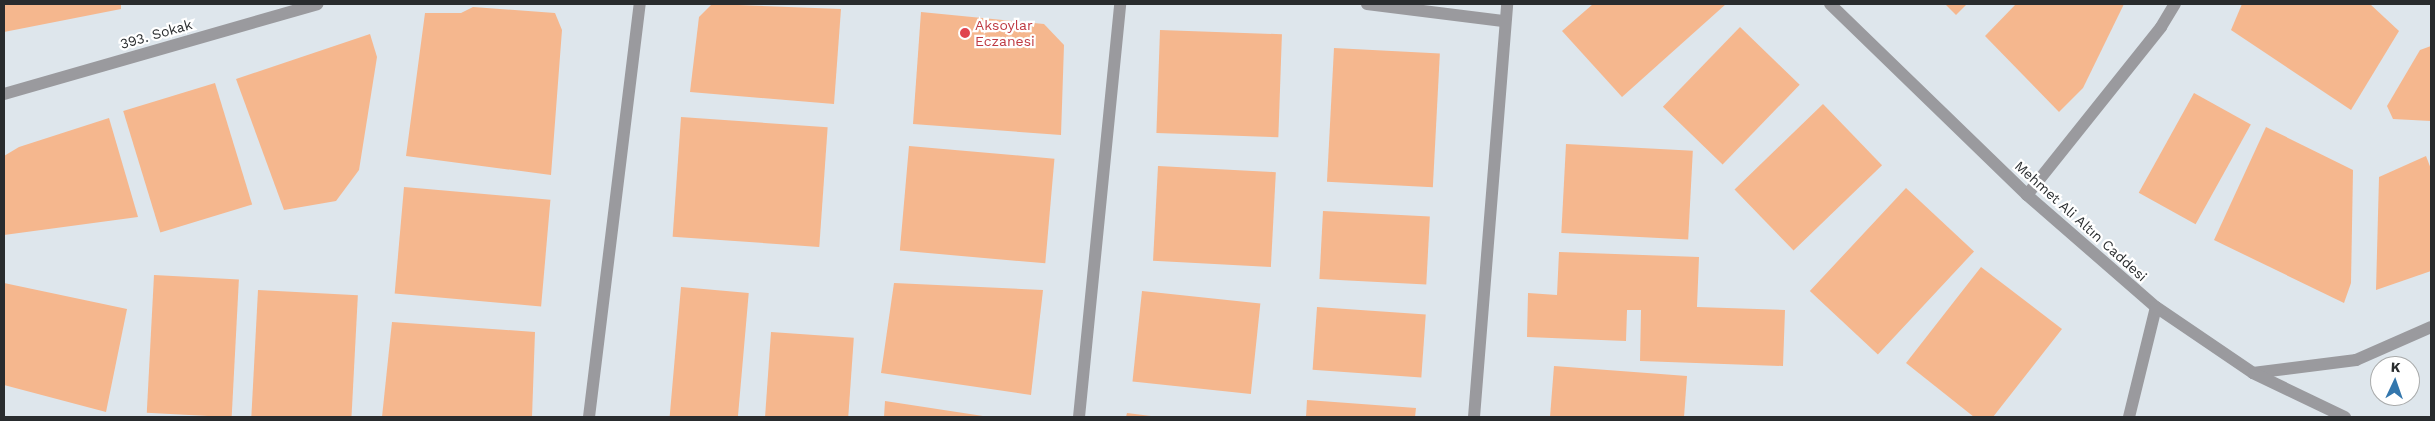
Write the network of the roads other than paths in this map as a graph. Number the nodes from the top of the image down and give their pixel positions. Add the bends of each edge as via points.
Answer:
1 (317, 4) edge
2 (640, 4) edge
3 (1120, 4) edge
4 (1367, 4) edge
5 (1507, 4) edge
6 (1830, 4) edge
7 (2175, 4) edge
8 (1504, 21) junction
9 (4, 94) edge
10 (2027, 195) junction
11 (2156, 307) junction
12 (2431, 326) edge
13 (2253, 373) junction
14 (589, 417) edge
15 (1079, 417) edge
16 (1474, 417) edge
17 (2129, 417) edge
18 (2345, 417) edge

1 - 9 street, 393. Sokak
2 - 14 street
3 - 15 street
4 - 8 street
5 - 8 street
6 - 10 street, Mehmet Ali Altın Caddesi
7 - 10 street via 2161,27
8 - 16 street
10 - 11 street, Mehmet Ali Altın Caddesi
11 - 13 street, Mehmet Ali Altın Caddesi
11 - 17 street
12 - 13 street via 2356,360
13 - 18 street, Mehmet Ali Altın Caddesi

